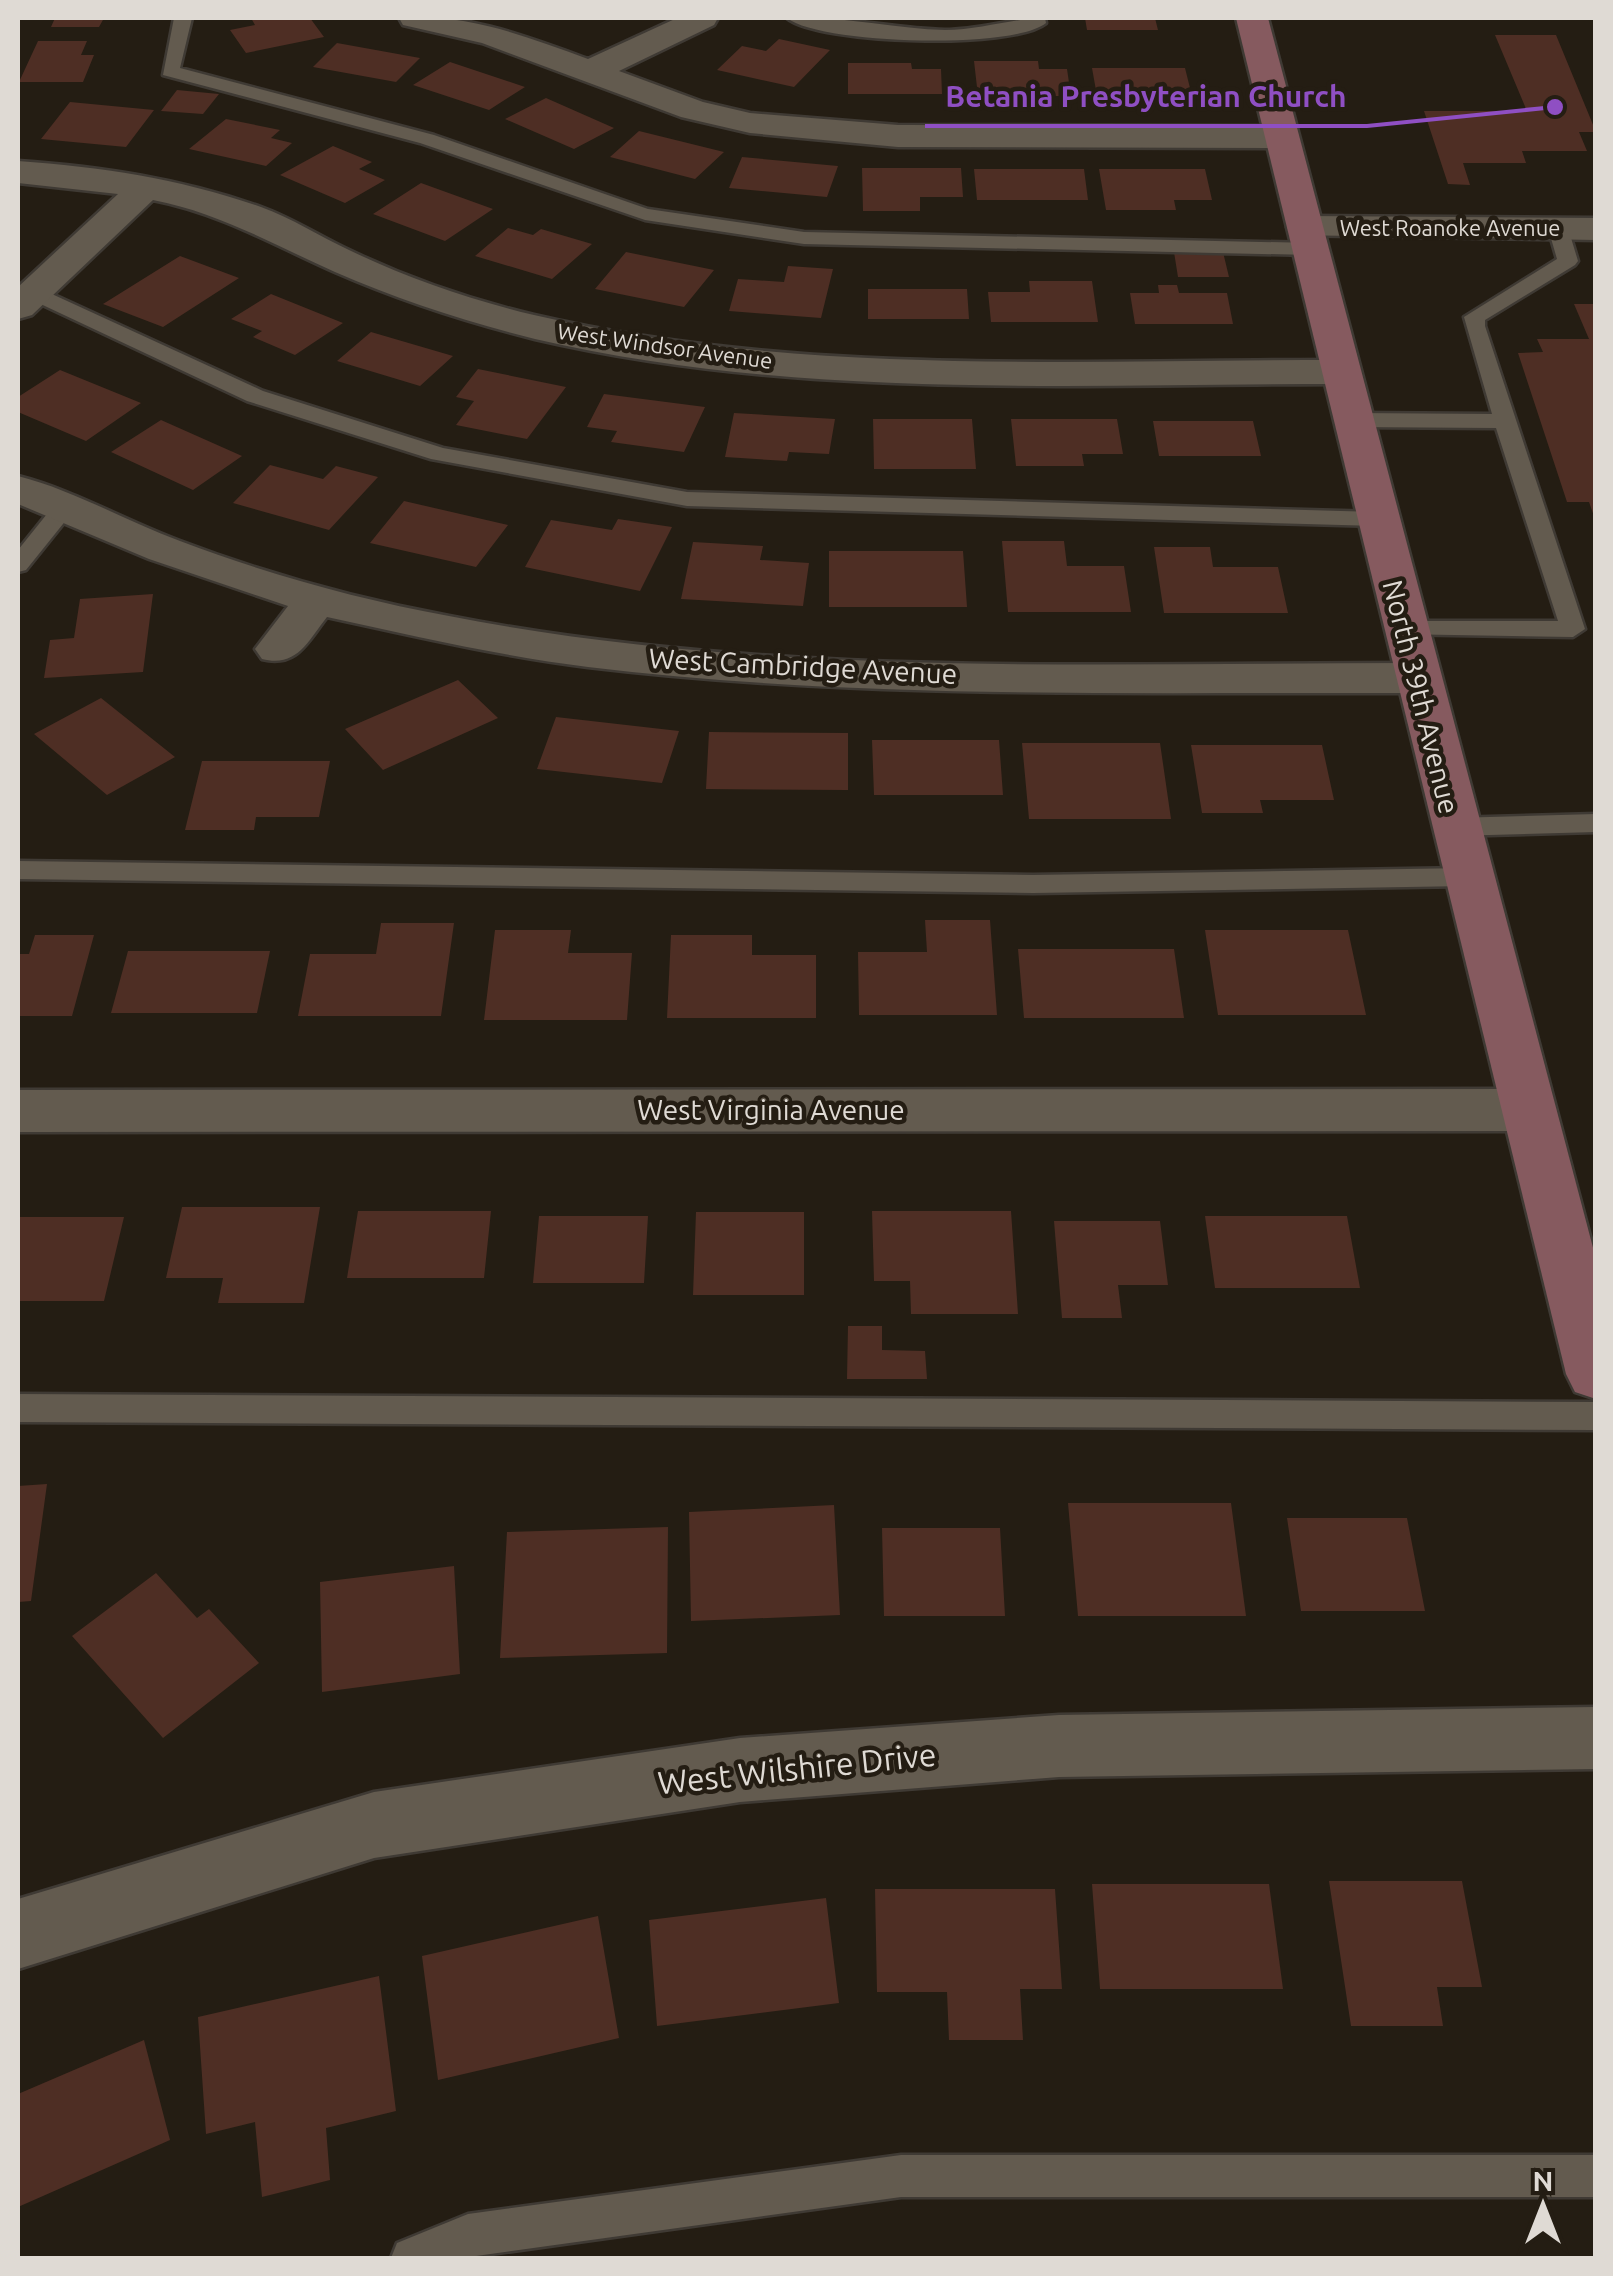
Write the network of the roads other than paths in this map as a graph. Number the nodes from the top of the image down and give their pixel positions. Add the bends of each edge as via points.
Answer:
1 (182, 18) edge
2 (415, 18) edge
3 (702, 18) edge
4 (796, 18) edge
5 (1036, 18) edge
6 (1252, 18) edge
7 (593, 70) junction
8 (1280, 137) junction
9 (18, 172) edge
10 (148, 185) junction
11 (1558, 228) junction
12 (1596, 229) edge
13 (1308, 238) junction
14 (23, 298) edge
15 (1340, 372) junction
16 (1352, 420) junction
17 (1504, 420) junction
18 (18, 488) edge
19 (63, 509) junction
20 (1376, 518) junction
21 (18, 565) edge
22 (317, 600) junction
23 (1404, 629) junction
24 (278, 650) dead end
25 (1416, 678) junction
26 (1596, 823) edge
27 (1453, 827) junction
28 (18, 870) edge
29 (1467, 878) junction
30 (1525, 1110) junction
31 (18, 1111) edge
32 (1596, 1374) edge
33 (18, 1408) edge
34 (1596, 1416) edge
35 (1596, 1738) edge
36 (18, 1934) edge
37 (1596, 2176) edge
38 (412, 2258) edge

1 - 13 lane via 170,71 408,134 645,214 804,238
2 - 7 street via 492,34
3 - 7 street
4 - 5 lane via 839,30 1010,34
6 - 8 street, North 39th Avenue
7 - 8 street via 693,110 824,132
8 - 13 street, North 39th Avenue
9 - 10 street, West Windsor Avenue
10 - 14 street
10 - 15 street, West Windsor Avenue via 252,217 347,263 508,320 648,347 874,368
11 - 12 street, West Roanoke Avenue
11 - 13 street, West Roanoke Avenue
11 - 17 lane via 1568,261 1475,317
13 - 15 street, North 39th Avenue
14 - 20 lane via 292,408 438,454 686,499
15 - 16 street, North 39th Avenue
16 - 17 lane
16 - 20 street, North 39th Avenue
17 - 23 lane via 1573,629
18 - 19 street, West Cambridge Avenue
19 - 21 lane
19 - 22 street, West Cambridge Avenue
20 - 23 street, North 39th Avenue
22 - 24 street
22 - 25 street, West Cambridge Avenue via 570,650 868,676
23 - 25 street, North 39th Avenue
25 - 27 street, North 39th Avenue
26 - 27 lane
27 - 29 street, North 39th Avenue
28 - 29 lane via 1033,884
29 - 30 street, North 39th Avenue
30 - 31 street, West Virginia Avenue
30 - 32 street, North 39th Avenue
33 - 34 lane
35 - 36 street, West Wilshire Drive via 1059,1746 740,1770 374,1825
37 - 38 lane via 901,2176 468,2235

